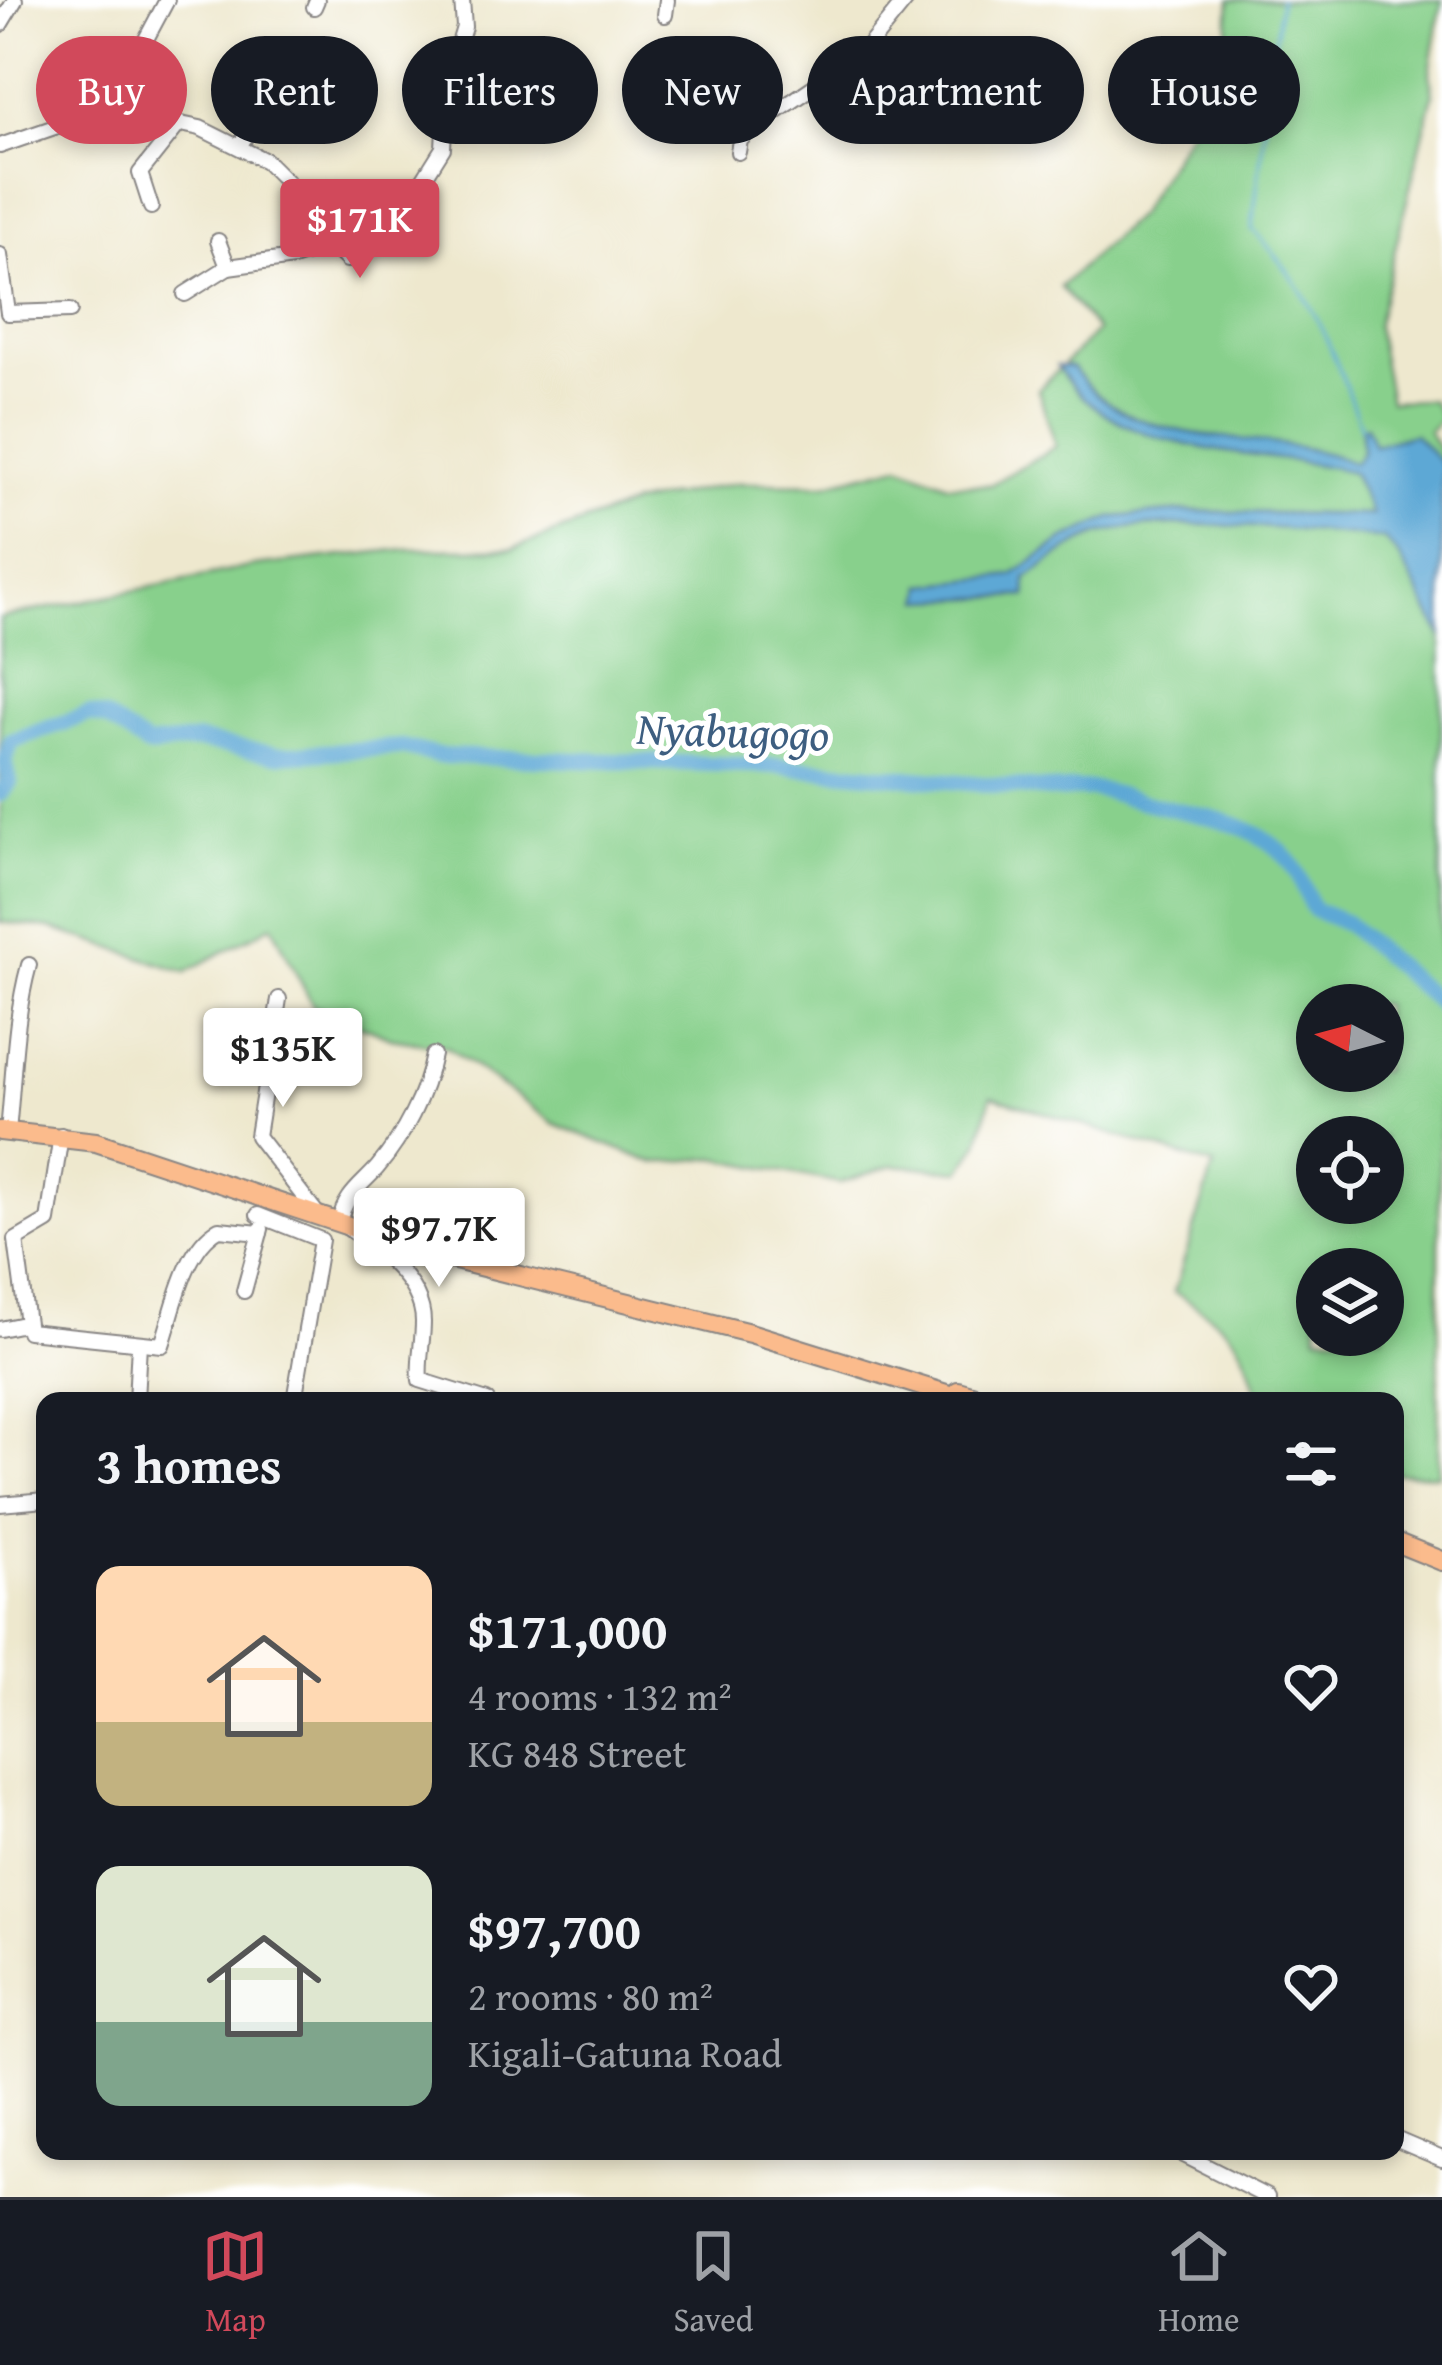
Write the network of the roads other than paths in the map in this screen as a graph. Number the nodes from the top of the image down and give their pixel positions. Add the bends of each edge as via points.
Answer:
1 (15, 0) edge
2 (167, 0) edge
3 (462, 0) edge
4 (905, 0) edge
5 (0, 25) edge
6 (148, 36) edge
7 (187, 127) edge
8 (36, 133) edge
9 (163, 144) edge
10 (0, 146) edge
11 (238, 146) joint
12 (738, 152) dead end
13 (151, 207) dead end
14 (218, 241) dead end
15 (332, 245) junction
16 (0, 254) edge
17 (228, 267) junction
18 (185, 294) dead end
19 (70, 311) dead end
20 (29, 965) dead end
21 (279, 999) dead end
22 (433, 1055) dead end
23 (4, 1131) edge
24 (61, 1135) junction
25 (247, 1191) junction
26 (259, 1215) junction
27 (318, 1216) junction
28 (339, 1222) junction
29 (260, 1233) junction
30 (244, 1291) dead end
31 (24, 1324) junction
32 (0, 1329) edge
33 (139, 1343) junction
34 (890, 1375) junction
35 (136, 1392) edge
36 (296, 1392) edge
37 (458, 1392) edge
38 (942, 1392) edge
39 (957, 1392) edge
40 (36, 1501) edge
41 (0, 1504) edge
42 (1404, 1546) edge
43 (1404, 1556) edge
44 (1442, 1561) edge
45 (1442, 1570) edge
46 (1404, 2143) edge
47 (1442, 2159) edge
48 (1194, 2160) edge
49 (1267, 2197) edge

1 - 5 street
2 - 6 street
3 - 15 street via 442,148 403,212 352,257 343,259
4 - 12 street via 862,53 753,128
7 - 11 street
8 - 10 street
9 - 13 street via 140,173
11 - 15 street via 277,170
14 - 17 street
15 - 17 street
16 - 19 street via 8,313
17 - 18 street
20 - 23 street
21 - 27 street via 257,1136
22 - 28 street via 421,1099 376,1169 350,1192
23 - 24 highway
24 - 25 highway
24 - 31 street via 48,1221 16,1240
25 - 26 street
25 - 27 highway
26 - 29 street
26 - 36 street via 321,1240
27 - 28 highway
28 - 34 highway via 521,1279
28 - 37 street via 381,1251 416,1299 420,1380
29 - 30 street
29 - 33 street via 213,1231 186,1274 162,1345
31 - 32 street
31 - 33 street via 34,1332
33 - 35 street
34 - 38 highway
34 - 39 highway
40 - 41 street
42 - 44 highway
43 - 45 highway
46 - 47 street
48 - 49 street

